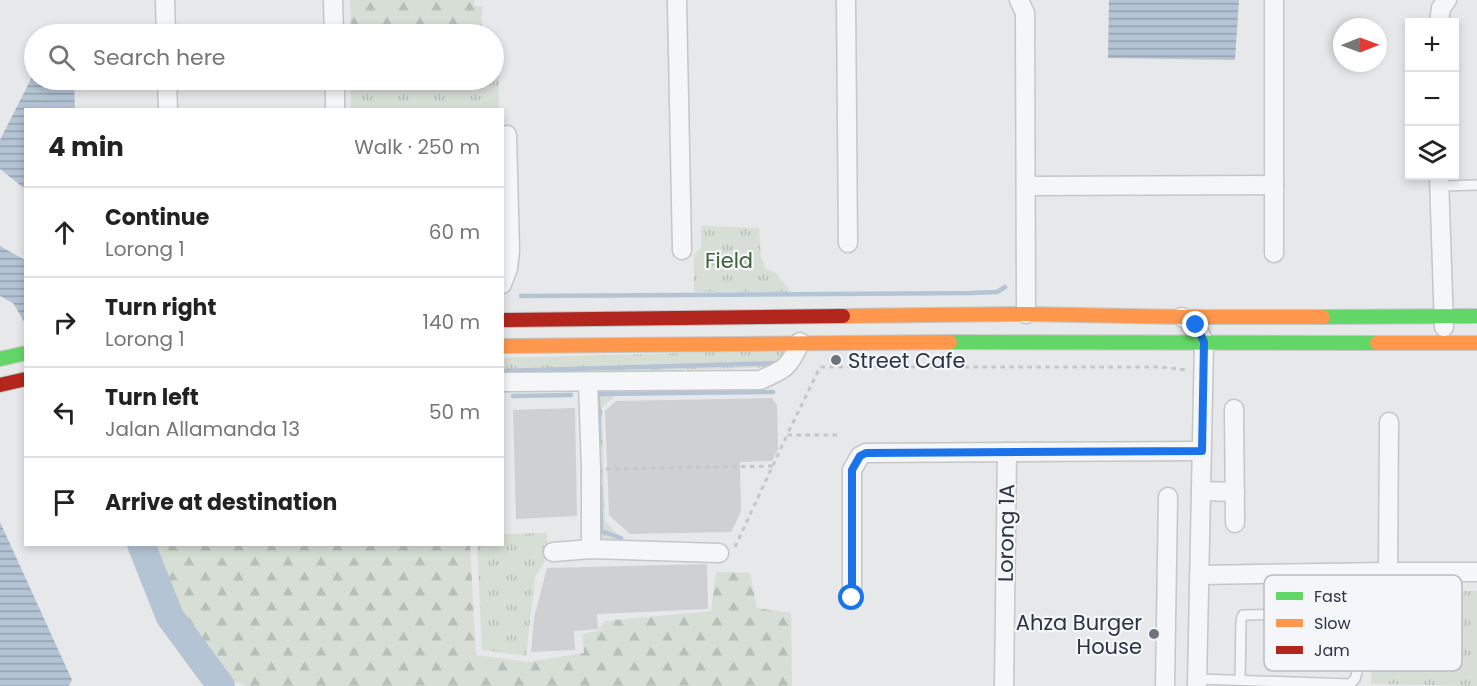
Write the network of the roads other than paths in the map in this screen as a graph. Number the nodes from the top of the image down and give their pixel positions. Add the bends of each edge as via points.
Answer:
1 (165, 0) edge
2 (333, 0) edge
3 (677, 0) edge
4 (846, 0) edge
5 (1019, 0) edge
6 (1274, 0) edge
7 (1447, 0) edge
8 (1440, 18) edge
9 (166, 24) edge
10 (334, 24) edge
11 (167, 90) edge
12 (335, 90) edge
13 (168, 108) edge
14 (335, 108) edge
15 (507, 135) dead end
16 (1439, 181) edge
17 (1274, 185) junction
18 (1477, 185) edge
19 (1027, 186) junction
20 (848, 243) dead end
21 (682, 250) dead end
22 (1274, 253) dead end
23 (504, 281) edge
24 (1026, 314) junction
25 (1443, 316) junction
26 (1477, 316) edge
27 (1182, 317) junction
28 (504, 320) edge
29 (800, 342) junction
30 (1204, 342) junction
31 (1445, 343) junction
32 (1477, 343) edge
33 (504, 346) edge
34 (24, 353) edge
35 (0, 359) edge
36 (24, 379) edge
37 (504, 382) edge
38 (588, 383) junction
39 (0, 385) edge
40 (1234, 409) dead end
41 (1389, 422) dead end
42 (1202, 451) junction
43 (1007, 452) junction
44 (1201, 491) junction
45 (1235, 492) junction
46 (1168, 497) dead end
47 (1235, 523) dead end
48 (591, 549) junction
49 (553, 552) dead end
50 (726, 553) road end
51 (1356, 572) junction
52 (1388, 572) junction
53 (1477, 572) edge
54 (1199, 575) junction
55 (1356, 575) edge
56 (852, 598) dead end
57 (1264, 615) edge
58 (1198, 655) junction
59 (1166, 656) junction
60 (1357, 671) edge
61 (1234, 682) edge
62 (1198, 683) edge
63 (1310, 684) edge
64 (1350, 685) edge
65 (1004, 686) edge
66 (1165, 686) edge

1 - 9 street
2 - 10 street
3 - 21 street
4 - 20 street
5 - 19 street via 1025,13
6 - 17 street
7 - 8 street
11 - 13 street
12 - 14 street
15 - 23 street via 510,251
16 - 18 lane
16 - 25 street
17 - 19 street
17 - 22 street
19 - 24 street
24 - 27 street
24 - 28 street
25 - 26 street
25 - 27 street
25 - 31 street
27 - 30 street via 1196,325
29 - 30 street
29 - 33 street
29 - 38 street via 784,369 760,380
30 - 31 street
30 - 42 street
31 - 32 street
34 - 35 street
36 - 39 street
37 - 38 street
38 - 48 street
40 - 45 street
41 - 52 street
42 - 43 street
42 - 44 street
43 - 56 street via 860,456 852,470
43 - 65 street, Lorong 1A
44 - 45 street
44 - 54 street
45 - 47 street
46 - 59 street
48 - 49 street
48 - 50 street
51 - 52 street
51 - 54 street
51 - 55 lane
52 - 53 street
54 - 58 street
57 - 61 lane via 1243,615
58 - 59 street
58 - 62 street
59 - 66 street
60 - 64 lane
61 - 62 lane
61 - 63 lane
63 - 64 lane

